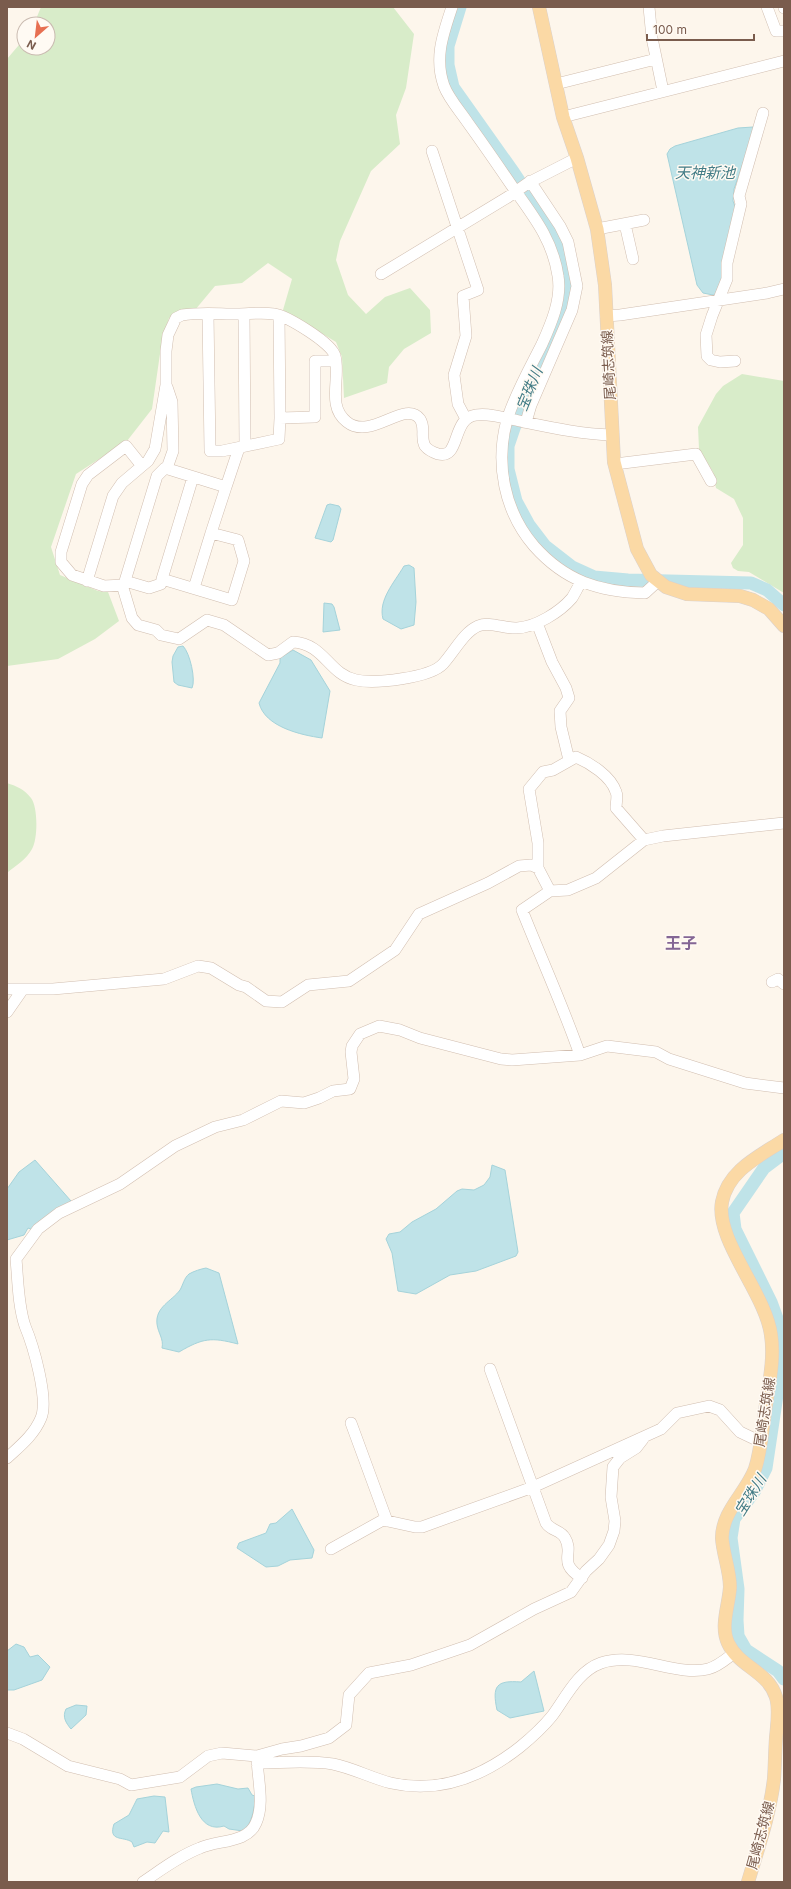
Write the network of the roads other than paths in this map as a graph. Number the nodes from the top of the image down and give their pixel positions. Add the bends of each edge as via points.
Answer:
1 (452, 7) edge
2 (539, 7) edge
3 (649, 7) edge
4 (767, 7) edge
5 (784, 31) edge
6 (656, 59) junction
7 (784, 61) edge
8 (556, 84) junction
9 (663, 91) junction
10 (763, 113) dead end
11 (563, 117) junction
12 (432, 151) dead end
13 (577, 158) junction
14 (529, 182) junction
15 (517, 190) junction
16 (644, 220) dead end
17 (625, 224) junction
18 (458, 226) junction
19 (597, 229) junction
20 (633, 260) dead end
21 (381, 274) dead end
22 (784, 289) edge
23 (720, 299) junction
24 (208, 314) junction
25 (244, 314) junction
26 (279, 315) junction
27 (606, 316) junction
28 (336, 361) junction
29 (735, 361) dead end
30 (548, 367) junction
31 (530, 369) junction
32 (166, 385) junction
33 (280, 418) junction
34 (509, 418) junction
35 (466, 419) junction
36 (525, 422) junction
37 (612, 435) junction
38 (242, 447) junction
39 (615, 464) junction
40 (142, 466) junction
41 (167, 468) junction
42 (193, 477) junction
43 (711, 481) dead end
44 (226, 487) junction
45 (211, 533) junction
46 (162, 579) junction
47 (87, 581) junction
48 (581, 582) junction
49 (124, 583) junction
50 (656, 583) junction
51 (194, 588) junction
52 (537, 623) junction
53 (784, 626) edge
54 (569, 760) junction
55 (784, 823) edge
56 (644, 840) junction
57 (538, 868) junction
58 (550, 891) junction
59 (772, 982) dead end
60 (784, 984) edge
61 (7, 989) edge
62 (23, 990) junction
63 (7, 1012) edge
64 (580, 1055) junction
65 (784, 1088) edge
66 (784, 1140) edge
67 (490, 1369) dead end
68 (351, 1423) dead end
69 (643, 1439) junction
70 (761, 1442) junction
71 (7, 1458) edge
72 (533, 1487) junction
73 (387, 1520) junction
74 (331, 1549) dead end
75 (582, 1578) junction
76 (734, 1653) junction
77 (7, 1733) edge
78 (257, 1760) junction
79 (143, 1882) edge
80 (748, 1882) edge

1 - 15 street via 438,56 441,78 446,91
2 - 8 main road, 尾崎志筑線
3 - 6 street
4 - 5 street via 776,31
6 - 8 street
6 - 9 street
7 - 9 street
8 - 11 main road, 尾崎志筑線
9 - 11 street
10 - 23 street via 739,196 741,204 727,263 727,279
11 - 13 main road, 尾崎志筑線
12 - 18 street
13 - 14 street
13 - 19 main road, 尾崎志筑線
14 - 15 street
14 - 30 street via 560,226 568,242 577,286 572,310
15 - 18 street
15 - 31 street via 554,252 559,278 558,300 548,330
16 - 17 street
17 - 19 street
17 - 20 street
18 - 21 street
18 - 35 street via 478,290 463,296 466,336 454,372 458,404
19 - 27 main road, 尾崎志筑線 via 605,285
22 - 23 street
23 - 27 street via 620,316
23 - 29 street via 706,335 708,356 711,360 720,362
24 - 25 street
24 - 32 street via 182,315 172,324 166,351
24 - 38 street via 210,451
25 - 26 street
25 - 38 street
26 - 28 street via 328,346
26 - 33 street
27 - 37 main road, 尾崎志筑線
28 - 33 street via 315,361 315,418
28 - 35 street via 336,407 342,418 351,425 366,428 405,413 414,414 423,424 425,446 443,455 449,453 459,427
30 - 31 street
30 - 36 street
31 - 34 street
32 - 40 street via 155,449
32 - 41 street via 172,402 172,452
33 - 38 street via 279,439
34 - 35 street via 475,415
34 - 36 street
34 - 48 street via 502,445 502,467 506,495 516,519 530,541 545,557
36 - 37 street via 573,432
37 - 39 main road, 尾崎志筑線
38 - 44 street
39 - 43 street via 696,454
39 - 50 main road, 尾崎志筑線 via 637,549
40 - 47 street via 122,483 113,496
40 - 47 street via 126,446 88,475 82,484 61,552 61,562 72,575
41 - 42 street
41 - 49 street via 157,476
42 - 44 street
42 - 46 street
44 - 45 street
45 - 51 street
45 - 51 street via 238,540 244,561 232,600
46 - 49 street via 161,584 149,588
46 - 51 street
47 - 49 street via 104,586
48 - 50 street via 620,592 645,593
48 - 52 street via 572,598
49 - 52 street via 123,588 132,618 138,625 156,630 161,635 179,639 207,620 224,625 268,655 278,653 293,642 304,643 314,648 336,669 356,680 380,682 432,671 442,665 472,630 480,625 517,628
50 - 53 main road via 687,594 731,595 753,600 769,609
52 - 54 street via 569,698 560,711
54 - 56 street via 576,757 608,778 617,792 616,808
54 - 57 street via 553,770 543,772 529,789 538,843
55 - 56 street
56 - 58 street via 596,878 568,890
57 - 58 street
57 - 62 street via 531,865 520,866 419,914 395,950 349,981 308,985 282,1002 266,1001 211,968 198,966 164,979
58 - 64 street via 522,910
59 - 60 street via 778,979
61 - 62 street
62 - 63 street
64 - 65 street via 607,1046 656,1052 669,1059 745,1083
64 - 71 street via 501,1059 420,1038 400,1030 379,1026 370,1028 360,1034 352,1046 354,1079 350,1089 333,1091 304,1102 281,1101 243,1120 215,1127 175,1146 120,1184 58,1213 38,1229 16,1259 19,1292 43,1405 42,1417 33,1433
66 - 70 main road, 尾崎志筑線 via 736,1173 727,1188 721,1207 726,1232 768,1317 772,1335 773,1356
67 - 72 street
68 - 73 street
69 - 70 street via 665,1427 677,1413 709,1406 720,1410 740,1432
69 - 72 street
69 - 75 street via 613,1467 611,1497 614,1531 600,1559
70 - 76 main road, 尾崎志筑線 via 755,1468 729,1511 722,1539 730,1585 724,1628 727,1642
72 - 73 street via 422,1527
72 - 75 street via 548,1526 566,1538 570,1570
73 - 74 street
75 - 78 street via 571,1592 534,1608 470,1645 411,1664 369,1673 349,1695 346,1725 329,1738 282,1749
76 - 78 street via 715,1666 701,1670 624,1660 610,1660 598,1664 580,1678 551,1717 521,1746 480,1773 453,1783 407,1786 333,1764
76 - 80 main road, 尾崎志筑線 via 771,1684 777,1699 778,1715 774,1780
77 - 78 street via 23,1739 68,1766 120,1779 131,1785 180,1777 208,1756 222,1753
78 - 79 street via 260,1803 256,1823 246,1836 200,1847

